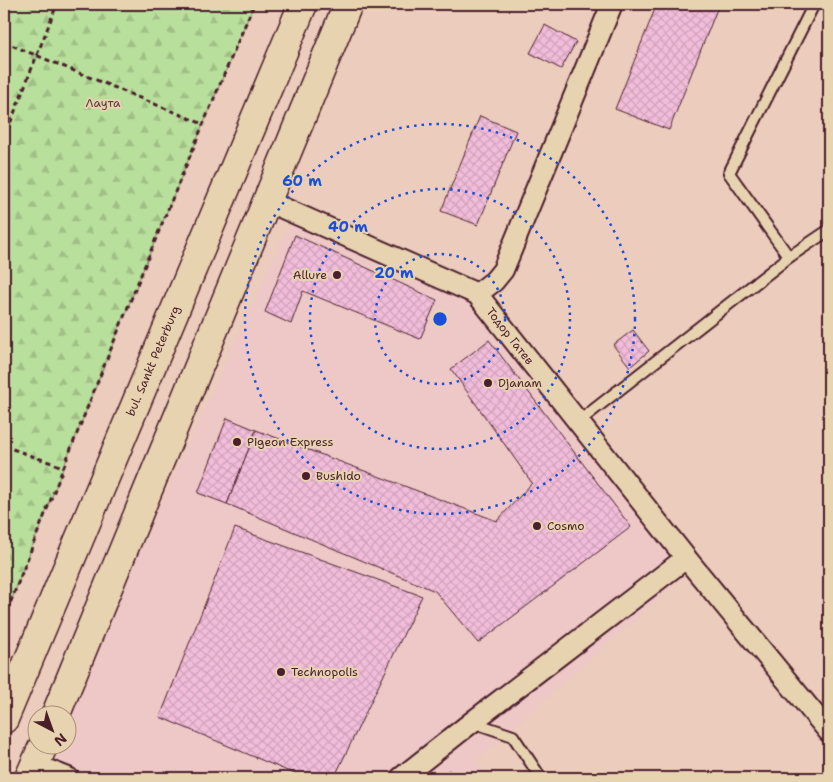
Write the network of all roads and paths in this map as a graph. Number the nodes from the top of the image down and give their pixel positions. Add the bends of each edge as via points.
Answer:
1 (57, 4) edge
2 (254, 4) edge
3 (303, 4) edge
4 (348, 4) edge
5 (612, 4) edge
6 (814, 4) edge
7 (4, 42) edge
8 (37, 56) junction
9 (202, 124) junction
10 (4, 139) edge
11 (267, 201) junction
12 (829, 230) edge
13 (789, 257) junction
14 (477, 294) junction
15 (578, 422) junction
16 (4, 446) edge
17 (63, 466) junction
18 (686, 558) junction
19 (4, 619) edge
20 (60, 704) edge
21 (4, 719) edge
22 (472, 722) junction
23 (829, 732) edge
24 (36, 763) edge
25 (68, 778) edge
26 (401, 778) edge
27 (541, 778) edge

1 - 8 path
2 - 9 path
3 - 21 main road, bul. Sankt Peterburg
4 - 11 main road
5 - 14 street via 503,270
6 - 13 lane via 730,173
7 - 8 path
8 - 9 path
8 - 10 path
9 - 17 path
11 - 14 street, Тодор Гатев
11 - 20 main road
12 - 13 lane
13 - 15 lane
14 - 15 street, Тодор Гатев
15 - 18 street, Тодор Гатев
16 - 17 path
17 - 19 path
18 - 22 street
18 - 23 street, Тодор Гатев
22 - 26 street
22 - 27 lane via 513,736
24 - 25 street

